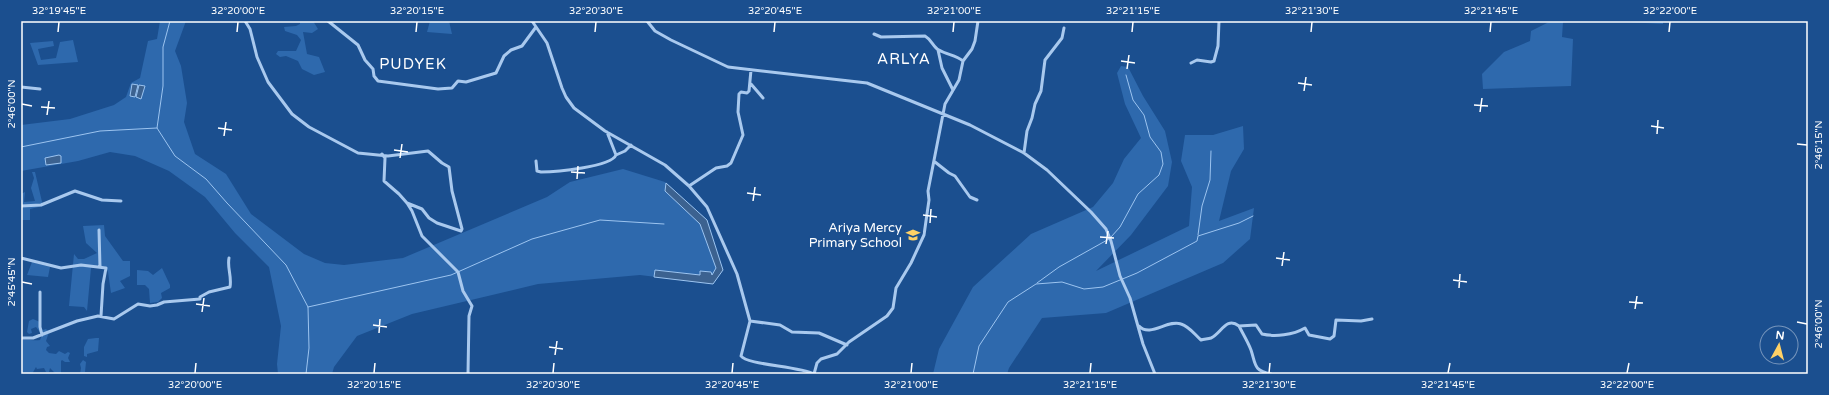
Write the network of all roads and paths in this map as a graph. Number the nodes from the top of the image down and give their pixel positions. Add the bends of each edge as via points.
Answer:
1 (245, 21) edge
2 (328, 21) edge
3 (532, 21) edge
4 (647, 21) edge
5 (978, 21) edge
6 (1219, 21) edge
7 (536, 27) junction
8 (1064, 28) dead end
9 (874, 34) dead end
10 (938, 50) junction
11 (963, 61) junction
12 (1191, 63) dead end
13 (751, 70) junction
14 (751, 84) junction
15 (21, 88) edge
16 (40, 89) dead end
17 (953, 90) junction
18 (763, 98) dead end
19 (944, 115) junction
20 (607, 132) junction
21 (631, 145) junction
22 (1024, 153) junction
23 (616, 156) junction
24 (386, 157) junction
25 (536, 161) dead end
26 (935, 162) junction
27 (689, 186) junction
28 (977, 200) dead end
29 (121, 201) dead end
30 (407, 203) junction
31 (21, 206) edge
32 (99, 230) dead end
33 (21, 258) edge
34 (229, 258) dead end
35 (100, 267) junction
36 (40, 292) dead end
37 (101, 316) junction
38 (1372, 319) dead end
39 (750, 321) junction
40 (1138, 322) junction
41 (1240, 326) junction
42 (42, 335) junction
43 (21, 338) edge
44 (847, 345) junction
45 (468, 374) edge
46 (814, 374) edge
47 (1155, 374) edge
48 (1271, 374) edge

1 - 24 street via 250,29 263,73 292,114 322,135 354,152 382,154
2 - 7 street via 358,45 378,81 438,89 452,88 458,81 466,82 496,73 504,56 522,46
3 - 7 street
4 - 13 street via 655,31 699,55 728,67
5 - 11 street via 975,41
6 - 12 street via 1218,46 1214,61 1197,60
7 - 20 street via 547,43 562,88 570,103 579,113
8 - 22 street via 1062,38 1045,60 1041,91 1027,131
9 - 10 street via 881,37 925,36
10 - 11 street
10 - 17 street via 942,68
11 - 17 street via 959,80
13 - 14 street
13 - 19 street via 867,83
14 - 18 street
14 - 27 street via 748,92 739,94 738,112 743,135 730,162
15 - 16 street
17 - 19 street via 945,104
19 - 22 street via 970,125
19 - 26 street
20 - 21 street
20 - 23 street
21 - 23 street
21 - 27 street via 663,163
22 - 40 street via 1047,170 1106,229 1120,276
23 - 25 street via 608,162 563,172 538,172
24 - 30 street via 384,181
24 - 30 street via 428,151 449,167 462,229 460,231 437,223 422,209
26 - 28 street via 955,176 970,197
26 - 44 street via 928,191 924,235 896,288 893,308
27 - 39 street via 709,210 737,274
29 - 31 street via 102,200 75,191 41,205
30 - 45 street via 422,236 458,272 463,291 471,304
32 - 35 street
33 - 35 street via 61,268 81,265
34 - 37 street via 229,287 209,292 200,297 200,300 164,302 150,306 138,304 114,319
35 - 37 street via 106,268
36 - 42 street
37 - 42 street via 77,321
38 - 41 street via 1336,320 1334,336 1330,339 1309,335 1305,328 1294,333 1272,336 1262,334 1256,325
39 - 44 street via 780,325 792,332 819,333
39 - 46 street via 741,356 743,359
40 - 41 street via 1141,328 1152,330 1171,322 1182,324 1201,340 1212,337 1229,324 1235,323
40 - 47 street via 1143,344
41 - 48 street via 1257,368
42 - 43 street
44 - 46 street via 837,354 821,359

